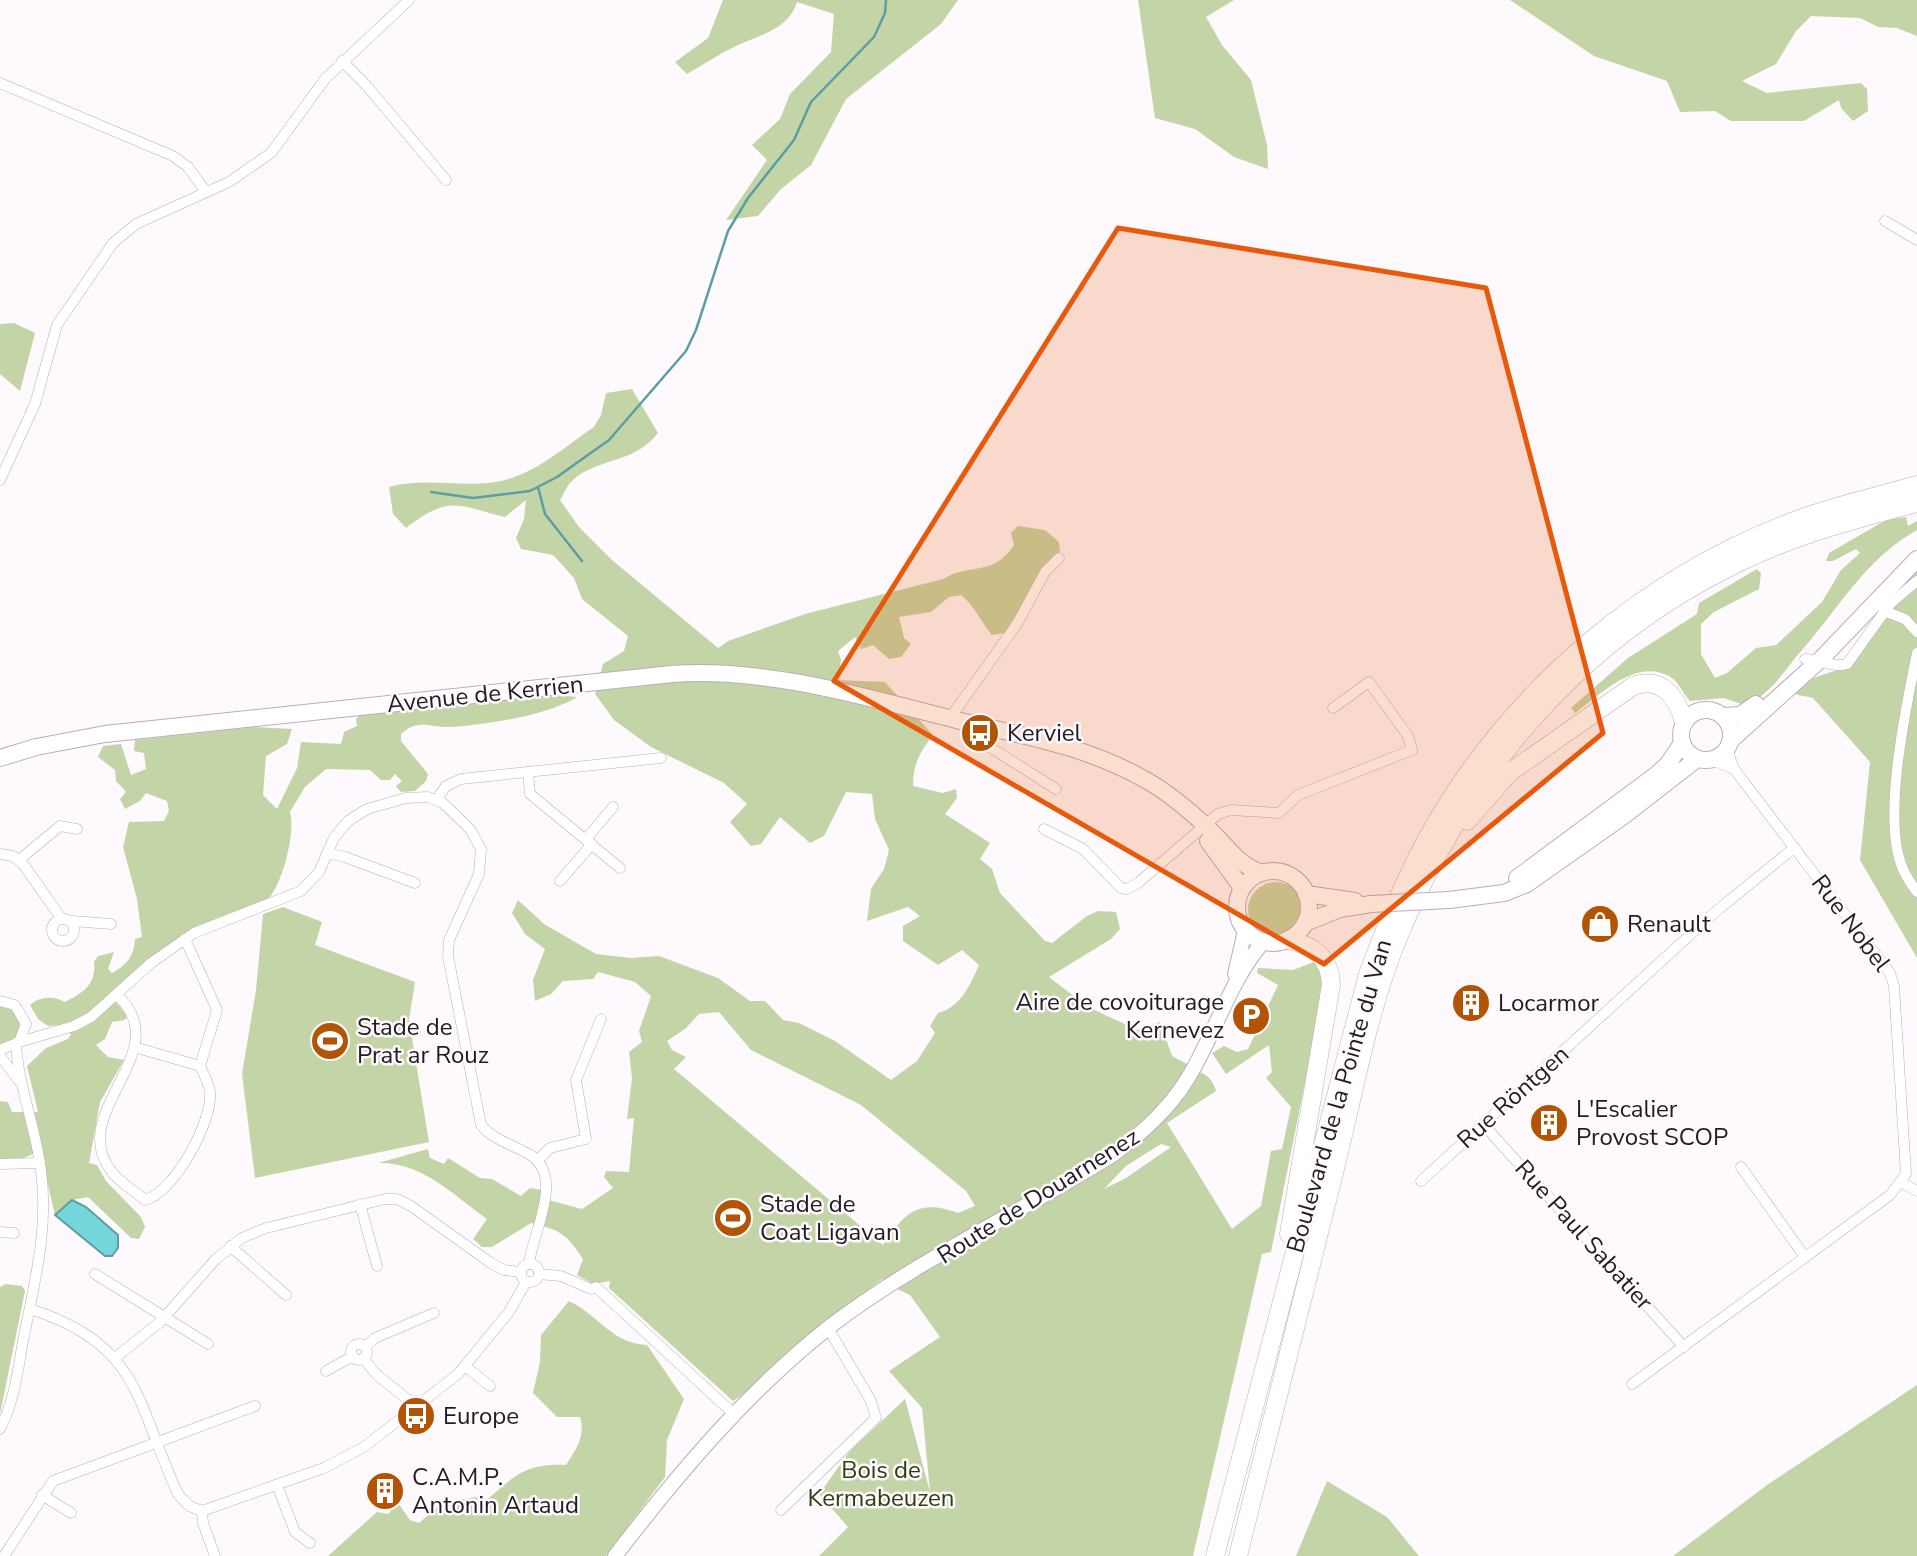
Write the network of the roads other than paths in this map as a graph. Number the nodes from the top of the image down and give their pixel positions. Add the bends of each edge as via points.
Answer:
1 (409, 0) edge
2 (342, 61) junction
3 (0, 83) edge
4 (446, 180) dead end
5 (206, 192) junction
6 (1885, 220) dead end
7 (1917, 240) edge
8 (0, 480) edge
9 (1917, 485) edge
10 (1917, 503) edge
11 (1917, 548) edge
12 (1059, 558) dead end
13 (1917, 559) edge
14 (1917, 581) edge
15 (1884, 611) junction
16 (1917, 632) edge
17 (1917, 653) edge
18 (1813, 659) junction
19 (1333, 708) dead end
20 (1724, 716) junction
21 (950, 718) junction
22 (968, 722) junction
23 (1684, 722) junction
24 (1682, 743) junction
25 (1729, 744) junction
26 (0, 758) edge
27 (661, 758) dead end
28 (1704, 759) junction
29 (1734, 769) junction
30 (528, 772) junction
31 (1056, 789) dead end
32 (437, 799) junction
33 (613, 807) dead end
34 (1201, 828) junction
35 (77, 829) dead end
36 (1044, 829) dead end
37 (589, 842) junction
38 (1794, 848) junction
39 (327, 853) junction
40 (0, 854) edge
41 (19, 860) junction
42 (620, 868) dead end
43 (1262, 873) junction
44 (560, 881) dead end
45 (415, 883) dead end
46 (1242, 888) junction
47 (1917, 892) edge
48 (1306, 894) junction
49 (1480, 895) junction
50 (1371, 904) junction
51 (61, 918) junction
52 (72, 921) junction
53 (1305, 923) junction
54 (111, 925) dead end
55 (1245, 931) junction
56 (185, 939) junction
57 (1289, 940) junction
58 (1263, 942) junction
59 (1391, 955) junction
60 (1231, 991) junction
61 (117, 995) junction
62 (0, 1001) edge
63 (601, 1019) dead end
64 (26, 1024) junction
65 (49, 1031) junction
66 (18, 1043) junction
67 (134, 1047) junction
68 (0, 1050) edge
69 (0, 1056) edge
70 (200, 1066) junction
71 (19, 1082) junction
72 (1483, 1124) junction
73 (537, 1161) junction
74 (40, 1163) junction
75 (0, 1164) edge
76 (1741, 1167) dead end
77 (1421, 1181) dead end
78 (1902, 1183) junction
79 (1917, 1191) edge
80 (360, 1204) junction
81 (0, 1232) edge
82 (14, 1233) dead end
83 (230, 1246) junction
84 (1805, 1257) junction
85 (529, 1264) junction
86 (377, 1266) dead end
87 (95, 1274) dead end
88 (539, 1275) junction
89 (523, 1277) junction
90 (286, 1294) dead end
91 (30, 1310) junction
92 (434, 1313) dead end
93 (1279, 1313) junction
94 (166, 1316) junction
95 (828, 1328) junction
96 (208, 1344) dead end
97 (1685, 1347) junction
98 (358, 1357) junction
99 (115, 1358) junction
100 (465, 1366) junction
101 (327, 1371) dead end
102 (1632, 1384) dead end
103 (490, 1386) dead end
104 (255, 1406) dead end
105 (417, 1407) junction
106 (735, 1416) junction
107 (0, 1429) edge
108 (158, 1441) junction
109 (277, 1485) junction
110 (42, 1495) junction
111 (781, 1510) dead end
112 (202, 1511) junction
113 (71, 1513) dead end
114 (310, 1543) dead end
115 (4, 1556) edge
116 (215, 1556) edge
117 (614, 1556) edge
118 (1215, 1556) edge
119 (1238, 1556) edge

1 - 2 street
2 - 4 street
2 - 5 street via 271,153 243,174
3 - 5 street via 162,150 188,167
5 - 8 street via 130,228 88,276 57,325 35,404
6 - 7 street
9 - 93 highway, Boulevard de la Pointe du Van via 1804,517 1693,569 1594,638 1496,737 1432,830 1391,912 1353,1026
10 - 59 highway, Boulevard de la Pointe du Van via 1831,527 1740,562 1677,596 1594,657 1531,718 1464,806 1427,871
11 - 18 main road via 1896,565
12 - 21 street via 1045,572 1017,624
13 - 18 main road
14 - 15 street
15 - 16 street via 1905,619
15 - 18 street via 1847,664
17 - 47 street via 1896,794 1895,836 1901,864
18 - 20 main road via 1750,709
18 - 25 main road
19 - 34 street via 1369,682 1408,736 1412,750 1298,795 1279,813 1231,810
20 - 23 main road via 1703,709
20 - 25 main road via 1732,731
21 - 22 main road, Avenue de Kerrien
21 - 26 main road, Avenue de Kerrien via 832,690 707,672 105,734
22 - 31 street via 966,732
22 - 34 main road, Avenue de Kerrien via 1061,745 1104,761
23 - 24 main road
23 - 59 highway via 1670,692 1640,684 1525,760 1483,800 1451,845
24 - 28 main road
24 - 49 main road via 1650,779 1520,876
25 - 28 main road
25 - 29 street, Rue Nobel
27 - 30 street
28 - 29 street
28 - 49 main road via 1527,884 1504,893
29 - 38 street, Rue Nobel
30 - 32 street via 454,781
30 - 37 street via 530,794
32 - 39 street via 406,798 359,813 337,833
32 - 73 street via 470,829 481,855 477,880 443,948 481,1125
33 - 37 street
34 - 36 street via 1127,889 1083,849
34 - 43 main road, Avenue de Kerrien via 1243,864
34 - 46 main road, Avenue de Kerrien
35 - 41 street via 60,826
37 - 42 street
37 - 44 street
38 - 72 street, Rue Röntgen via 1714,913
38 - 78 street, Rue Nobel via 1892,979 1907,1166
39 - 45 street
39 - 56 street via 302,891
40 - 41 street
41 - 51 street
43 - 46 main road
43 - 48 main road via 1293,877
46 - 55 main road via 1237,910
48 - 50 main road
48 - 53 main road
49 - 50 main road, bridge
50 - 53 main road via 1340,909
51 - 52 street
51 - 52 street via 53,934 64,946 74,929
52 - 54 street
53 - 57 main road
55 - 58 main road
55 - 60 main road, Route de Douarnenez
56 - 61 street via 150,963
56 - 70 street via 217,1010
57 - 58 main road
57 - 93 highway via 1319,952 1328,965 1331,985
58 - 60 main road, Route de Douarnenez
59 - 119 highway, Boulevard de la Pointe du Van
60 - 95 main road, Route de Douarnenez via 1189,1077 1142,1133
61 - 65 street via 83,1022
61 - 67 street via 136,1019
62 - 64 street via 15,1005
63 - 73 street via 576,1080 586,1139 550,1148
64 - 65 street
64 - 66 street
65 - 66 street
66 - 68 street
66 - 71 street
67 - 70 street
67 - 70 street via 99,1142 112,1172 145,1200 158,1197 197,1143 210,1093
69 - 71 street
71 - 74 street
72 - 77 street, Rue Röntgen
72 - 97 street, Rue Paul Sabatier
73 - 85 street via 546,1184
74 - 75 street
74 - 91 street via 41,1244
76 - 84 street
78 - 79 street
78 - 84 street
80 - 83 street via 256,1231
80 - 86 street
80 - 89 street via 385,1199 404,1202 491,1263
81 - 82 street
83 - 90 street
83 - 94 street
84 - 97 street
85 - 88 street via 537,1267
85 - 89 street
87 - 94 street
88 - 89 street via 534,1281
88 - 106 street via 561,1276 594,1288
89 - 100 street via 514,1304
91 - 99 street via 81,1331
91 - 107 street
92 - 98 street via 375,1338 365,1347 367,1354
93 - 118 highway, Boulevard de la Pointe du Van
94 - 96 street
94 - 99 street
95 - 106 main road, Route de Douarnenez
95 - 111 street via 871,1401 876,1418
97 - 102 street
98 - 101 street
98 - 105 street
99 - 108 street via 139,1394
100 - 103 street
100 - 105 street
104 - 108 street
105 - 109 street via 364,1447
106 - 117 main road, Route de Douarnenez via 676,1477
108 - 110 street via 59,1477
108 - 112 street via 179,1496
109 - 112 street
109 - 114 street via 295,1532
110 - 113 street
110 - 115 street
112 - 116 street

